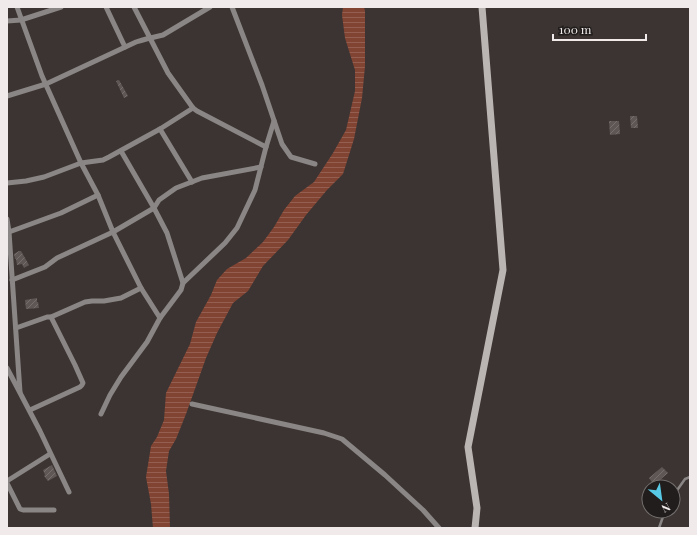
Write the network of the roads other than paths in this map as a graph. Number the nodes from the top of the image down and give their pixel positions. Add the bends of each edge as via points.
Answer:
1 (17, 7) edge
2 (61, 7) edge
3 (106, 7) edge
4 (134, 7) edge
5 (210, 7) edge
6 (232, 7) edge
7 (482, 7) edge
8 (21, 20) junction
9 (7, 21) edge
10 (150, 38) junction
11 (125, 47) junction
12 (46, 84) junction
13 (7, 96) edge
14 (193, 108) junction
15 (274, 120) junction
16 (160, 129) junction
17 (266, 147) junction
18 (121, 151) junction
19 (81, 163) junction
20 (315, 164) dead end
21 (261, 168) junction
22 (192, 182) junction
23 (7, 183) edge
24 (98, 195) junction
25 (154, 208) junction
26 (7, 219) edge
27 (9, 232) junction
28 (113, 232) junction
29 (12, 280) junction
30 (183, 282) junction
31 (141, 288) junction
32 (51, 317) junction
33 (160, 318) junction
34 (16, 328) junction
35 (7, 368) edge
36 (20, 392) junction
37 (192, 404) dead end
38 (30, 410) junction
39 (100, 414) dead end
40 (50, 454) junction
41 (690, 477) edge
42 (7, 482) edge
43 (681, 485) edge
44 (69, 492) dead end
45 (54, 510) dead end
46 (439, 528) edge
47 (475, 528) edge

1 - 8 street
2 - 8 street
3 - 11 street
4 - 10 street
5 - 10 street via 163,34
6 - 15 street
7 - 47 street via 503,270 468,447 477,508
8 - 9 street
8 - 12 street
10 - 11 street
10 - 14 street via 168,73
11 - 12 street
12 - 13 street
12 - 19 street
14 - 16 street
14 - 17 street
15 - 17 street
15 - 20 street via 282,144 291,157
16 - 18 street
16 - 22 street
17 - 21 street
18 - 19 street via 104,160
18 - 25 street
19 - 23 street via 26,181
19 - 24 street
21 - 22 street
21 - 30 street via 255,190 237,228 225,243
22 - 25 street via 176,188 159,200
24 - 27 street via 61,213
24 - 28 street
25 - 28 street
25 - 30 street via 169,237
26 - 27 street
27 - 29 street
28 - 29 street via 57,258 45,267
28 - 31 street
29 - 34 street
30 - 33 street via 181,290
31 - 32 street via 121,298 84,302
31 - 33 street
32 - 34 street
32 - 38 street via 83,383 80,387
33 - 39 street
34 - 36 street
35 - 36 street
36 - 38 street
37 - 46 street via 342,439 385,475
38 - 40 street
40 - 42 street
40 - 44 street
41 - 43 lane
42 - 45 street via 20,509

